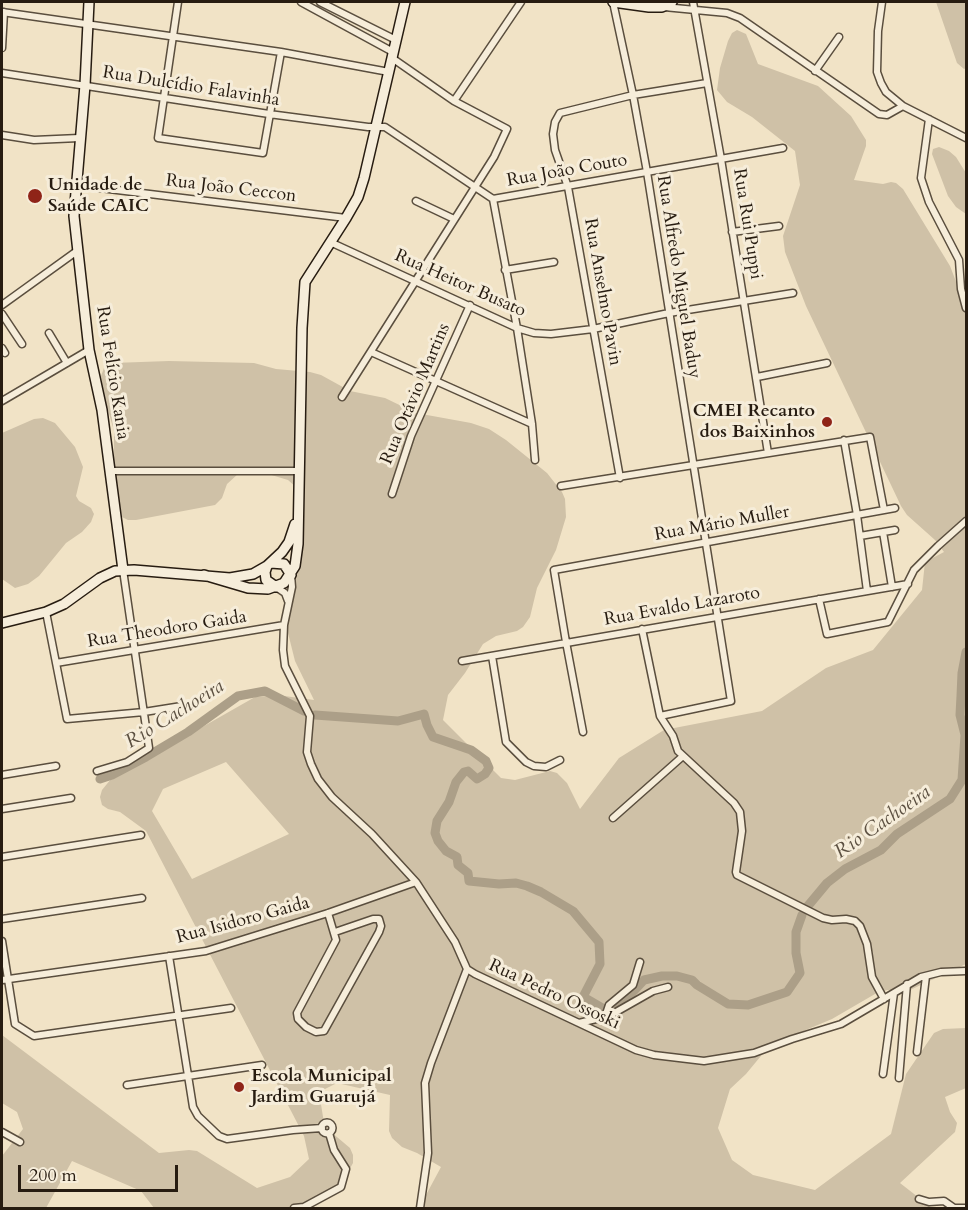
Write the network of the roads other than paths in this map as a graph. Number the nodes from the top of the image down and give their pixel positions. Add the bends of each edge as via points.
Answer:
1 (89, 2) edge
2 (178, 2) edge
3 (301, 2) edge
4 (321, 2) edge
5 (405, 2) edge
6 (521, 2) edge
7 (613, 2) edge
8 (672, 2) edge
9 (693, 2) edge
10 (882, 2) edge
11 (662, 7) junction
12 (694, 11) junction
13 (3, 12) edge
14 (87, 26) junction
15 (172, 37) junction
16 (839, 37) dead end
17 (396, 40) junction
18 (2, 48) edge
19 (281, 52) junction
20 (392, 55) junction
21 (815, 71) junction
22 (389, 72) junction
23 (2, 73) edge
24 (707, 83) junction
25 (85, 85) junction
26 (633, 95) junction
27 (163, 97) junction
28 (454, 101) junction
29 (903, 106) junction
30 (269, 114) junction
31 (928, 119) junction
32 (376, 127) junction
33 (2, 135) edge
34 (79, 138) junction
35 (966, 138) edge
36 (783, 148) dead end
37 (721, 159) junction
38 (646, 172) junction
39 (76, 185) junction
40 (475, 187) junction
41 (568, 187) junction
42 (493, 199) junction
43 (416, 201) dead end
44 (346, 218) junction
45 (454, 219) junction
46 (779, 226) dead end
47 (732, 232) junction
48 (330, 242) junction
49 (77, 251) junction
50 (554, 262) dead end
51 (506, 270) junction
52 (415, 280) junction
53 (793, 293) dead end
54 (744, 301) junction
55 (2, 305) edge
56 (470, 305) junction
57 (966, 308) edge
58 (669, 313) junction
59 (2, 314) edge
60 (517, 328) junction
61 (593, 329) junction
62 (49, 333) dead end
63 (22, 344) dead end
64 (88, 350) junction
65 (371, 352) junction
66 (67, 363) junction
67 (827, 363) dead end
68 (757, 377) junction
69 (437, 382) junction
70 (342, 397) dead end
71 (2, 400) edge
72 (532, 424) junction
73 (844, 440) junction
74 (768, 453) junction
75 (535, 459) dead end
76 (692, 466) junction
77 (110, 471) junction
78 (299, 471) junction
79 (620, 478) junction
80 (561, 486) dead end
81 (392, 494) dead end
82 (895, 508) dead end
83 (884, 510) junction
84 (298, 513) junction
85 (857, 515) junction
86 (966, 521) edge
87 (895, 530) dead end
88 (884, 532) junction
89 (860, 536) junction
90 (706, 541) junction
91 (269, 564) junction
92 (123, 570) junction
93 (204, 575) junction
94 (291, 575) junction
95 (908, 584) junction
96 (276, 587) junction
97 (892, 587) junction
98 (867, 591) junction
99 (819, 599) junction
100 (288, 602) junction
101 (46, 612) junction
102 (718, 616) junction
103 (2, 623) edge
104 (284, 625) junction
105 (642, 629) junction
106 (566, 642) junction
107 (135, 651) junction
108 (492, 656) junction
109 (462, 661) dead end
110 (56, 663) junction
111 (188, 705) dead end
112 (144, 712) junction
113 (660, 716) junction
114 (583, 732) dead end
115 (683, 756) junction
116 (560, 760) dead end
117 (56, 766) dead end
118 (97, 771) dead end
119 (2, 775) edge
120 (71, 798) dead end
121 (2, 809) edge
122 (613, 818) dead end
123 (141, 835) dead end
124 (2, 857) edge
125 (416, 882) junction
126 (142, 898) dead end
127 (328, 913) junction
128 (2, 919) edge
129 (335, 933) junction
130 (2, 941) edge
131 (169, 956) junction
132 (640, 962) dead end
133 (467, 969) junction
134 (966, 971) edge
135 (926, 976) junction
136 (4, 980) edge
137 (907, 984) junction
138 (668, 987) dead end
139 (894, 993) junction
140 (884, 999) junction
141 (231, 1008) dead end
142 (178, 1017) junction
143 (605, 1017) junction
144 (579, 1023) junction
145 (916, 1052) dead end
146 (262, 1065) dead end
147 (884, 1074) dead end
148 (188, 1077) junction
149 (899, 1078) dead end
150 (127, 1085) dead end
151 (2, 1132) edge
152 (20, 1142) dead end
153 (919, 1199) dead end
154 (966, 1208) edge
155 (294, 1209) edge
156 (420, 1209) edge

1 - 14 main road, Rua Felício Kania
2 - 15 street
3 - 20 street
4 - 17 street
5 - 17 main road
6 - 28 street
7 - 11 main road
7 - 26 street, Rua Alfredo Miguel Baduy
8 - 11 main road
9 - 12 street, Rua Rui Puppi
10 - 29 street via 877,72 886,92
11 - 12 street
12 - 21 street via 740,18
12 - 24 street, Rua Rui Puppi
13 - 14 street
13 - 18 street
14 - 15 street
14 - 25 main road, Rua Felício Kania
15 - 19 street
15 - 27 street
16 - 21 street
17 - 20 main road
19 - 22 street
19 - 30 street
20 - 22 main road
20 - 28 street
21 - 29 street via 879,114 887,115
22 - 32 main road
23 - 25 street, Rua Dulcídio Falavinha
24 - 26 street
24 - 37 street, Rua Rui Puppi
25 - 27 street, Rua Dulcídio Falavinha
25 - 34 main road, Rua Felício Kania
26 - 38 street, Rua Alfredo Miguel Baduy
26 - 41 street, Rua Anselmo Pavin via 560,113 553,134
27 - 30 street, Rua Dulcídio Falavinha
27 - 30 street via 158,138 263,153
28 - 40 street via 507,129
29 - 31 street
30 - 32 street, Rua Dulcídio Falavinha
31 - 35 street
31 - 57 street via 921,178 929,202 960,260
32 - 40 street, Rua João Couto via 385,127
32 - 44 main road via 364,178
33 - 34 street via 34,140
34 - 39 main road, Rua Felício Kania
36 - 37 street, Rua João Couto
37 - 38 street, Rua João Couto
37 - 47 street, Rua Rui Puppi
38 - 41 street, Rua João Couto
38 - 58 street, Rua Alfredo Miguel Baduy
39 - 44 street, Rua João Ceccon
39 - 49 main road, Rua Felício Kania
40 - 42 street, Rua João Couto
40 - 45 street
41 - 42 street, Rua João Couto
41 - 61 street, Rua Anselmo Pavin
42 - 51 street
43 - 45 street
44 - 48 main road
45 - 52 street
46 - 47 street
47 - 54 street, Rua Rui Puppi
48 - 52 street, Rua Heitor Busato
48 - 78 main road via 304,282 302,295
49 - 55 street
49 - 64 main road, Rua Felício Kania
50 - 51 street
51 - 60 street
52 - 56 street, Rua Heitor Busato
52 - 65 street
53 - 54 street, Rua Heitor Busato
54 - 58 street, Rua Heitor Busato
54 - 68 street, Rua Rui Puppi
56 - 60 street, Rua Heitor Busato
56 - 69 street, Rua Otávio Martins
58 - 61 street, Rua Heitor Busato
58 - 76 street, Rua Alfredo Miguel Baduy
59 - 63 street
60 - 61 street, Rua Heitor Busato via 551,334
60 - 72 street
61 - 79 street, Rua Anselmo Pavin
62 - 66 street
64 - 66 street
64 - 77 main road, Rua Felício Kania via 102,410
65 - 69 street
65 - 70 street
66 - 71 street
67 - 68 street
68 - 74 street, Rua Rui Puppi
69 - 72 street
69 - 81 street, Rua Otávio Martins via 411,436
72 - 75 street
73 - 74 street
73 - 83 street via 870,437
73 - 85 street
74 - 76 street
76 - 79 street
76 - 90 street, Rua Alfredo Miguel Baduy
77 - 78 street
77 - 92 main road, Rua Felício Kania
78 - 84 main road
79 - 80 street
82 - 83 street, Rua Mário Muller
83 - 85 street, Rua Mário Muller
84 - 91 main road via 289,542
84 - 94 main road via 296,561
85 - 89 street
85 - 90 street, Rua Mário Muller
86 - 95 street via 914,570
87 - 88 street
88 - 89 street
88 - 97 street
89 - 98 street
90 - 102 street, Rua Alfredo Miguel Baduy
90 - 106 street, Rua Mário Muller via 554,570
91 - 93 main road via 238,578
91 - 94 main road via 284,564
91 - 96 main road via 266,580
92 - 93 main road
92 - 101 main road via 108,573
92 - 107 street, Rua Felício Kania
93 - 96 main road via 255,589
94 - 96 main road
94 - 100 street, Rua Pedro Ossoski
95 - 97 street, Rua Evaldo Lazaroto
95 - 99 street via 888,622 827,634
96 - 100 street via 285,593
97 - 98 street, Rua Evaldo Lazaroto
98 - 99 street, Rua Evaldo Lazaroto
99 - 102 street, Rua Evaldo Lazaroto
100 - 104 street, Rua Pedro Ossoski
101 - 103 main road
101 - 110 street
102 - 105 street, Rua Evaldo Lazaroto
102 - 113 street, Rua Alfredo Miguel Baduy via 731,701
104 - 107 street, Rua Theodoro Gaida
104 - 125 street, Rua Pedro Ossoski via 285,666 310,716 310,764 332,796
105 - 106 street, Rua Evaldo Lazaroto
105 - 113 street
106 - 108 street, Rua Evaldo Lazaroto
106 - 114 street
107 - 110 street, Rua Theodoro Gaida
107 - 112 street, Rua Felício Kania
108 - 109 street, Rua Evaldo Lazaroto
108 - 116 street via 506,742 534,766 546,767
110 - 112 street via 67,719
111 - 112 street
112 - 118 street, Rua Felício Kania via 149,748 127,762
113 - 115 street
115 - 122 street
115 - 140 street via 740,812 737,875 823,918 855,921 867,944 870,970
117 - 119 street
120 - 121 street
123 - 124 street
125 - 127 street, Rua Isidoro Gaida
125 - 133 street, Rua Pedro Ossoski
126 - 128 street
127 - 129 street
127 - 131 street, Rua Isidoro Gaida via 206,951
129 - 129 street via 332,951 297,1013 298,1019 316,1032 324,1031 381,926 379,919 373,919
130 - 136 street
131 - 136 street, Rua Isidoro Gaida
131 - 142 street
132 - 143 street via 633,985 609,1005
133 - 144 street, Rua Pedro Ossoski
133 - 156 street via 425,1083 428,1153
134 - 135 street, Rua Pedro Ossoski
135 - 137 street, Rua Pedro Ossoski
135 - 145 street
136 - 142 street via 15,1024 34,1036
137 - 139 street, Rua Pedro Ossoski
137 - 149 street
138 - 143 street
139 - 140 street, Rua Pedro Ossoski
139 - 147 street
140 - 144 street, Rua Pedro Ossoski via 841,1024 754,1053 704,1061 636,1050
141 - 142 street
142 - 148 street
143 - 144 street
146 - 148 street
148 - 150 street
148 - 155 street via 198,1116 227,1139 322,1128 329,1122 334,1150 346,1169 345,1179 341,1187
151 - 152 street
153 - 154 street via 944,1201 954,1209

